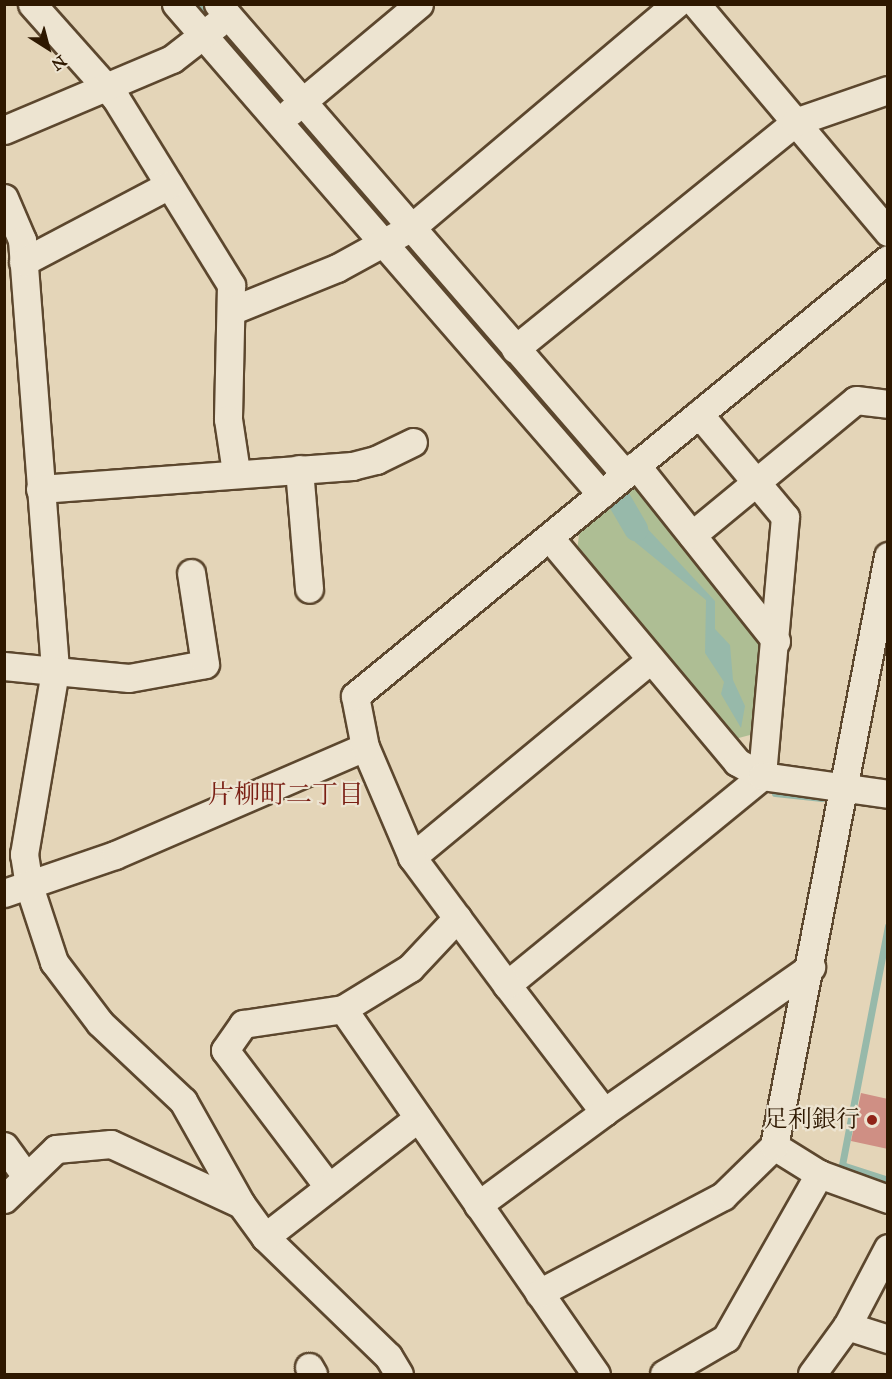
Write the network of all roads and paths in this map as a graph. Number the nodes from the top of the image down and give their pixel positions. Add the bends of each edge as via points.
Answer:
1 (32, 4) edge
2 (176, 4) edge
3 (418, 4) edge
4 (676, 4) edge
5 (696, 4) edge
6 (222, 10) edge
7 (203, 36) junction
8 (106, 86) junction
9 (888, 90) edge
10 (303, 101) junction
11 (278, 122) junction
12 (795, 122) junction
13 (4, 130) edge
14 (169, 185) junction
15 (4, 198) edge
16 (412, 227) junction
17 (888, 232) edge
18 (384, 244) junction
19 (888, 259) edge
20 (23, 262) junction
21 (233, 310) junction
22 (515, 349) junction
23 (888, 404) edge
24 (699, 414) junction
25 (413, 442) dead end
26 (299, 469) junction
27 (631, 470) junction
28 (236, 472) junction
29 (757, 483) junction
30 (40, 489) junction
31 (601, 494) junction
32 (692, 535) junction
33 (549, 537) junction
34 (888, 556) edge
35 (191, 573) dead end
36 (309, 590) dead end
37 (776, 641) junction
38 (651, 659) junction
39 (4, 666) edge
40 (55, 671) junction
41 (365, 747) junction
42 (762, 776) junction
43 (846, 788) junction
44 (888, 795) edge
45 (14, 851) edge
46 (412, 856) junction
47 (17, 890) edge
48 (458, 918) junction
49 (811, 967) junction
50 (507, 985) junction
51 (343, 1009) junction
52 (604, 1112) junction
53 (418, 1118) junction
54 (4, 1146) edge
55 (774, 1146) junction
56 (819, 1174) junction
57 (26, 1175) junction
58 (327, 1185) junction
59 (4, 1199) edge
60 (888, 1200) edge
61 (241, 1204) junction
62 (478, 1205) junction
63 (266, 1237) junction
64 (888, 1248) edge
65 (539, 1293) junction
66 (847, 1326) junction
67 (888, 1339) edge
68 (399, 1374) edge
69 (596, 1374) edge
70 (664, 1374) edge
71 (812, 1374) edge

1 - 8 street
2 - 7 street
3 - 10 street
4 - 16 street
5 - 12 street
6 - 7 street
6 - 10 street
7 - 8 street via 172,59
7 - 11 street
8 - 13 street
8 - 14 street
9 - 12 street
10 - 11 street
10 - 16 street
11 - 18 street
12 - 17 street
12 - 22 street
14 - 20 street
14 - 21 street via 231,285
15 - 20 street via 21,240
16 - 18 street
16 - 22 street
18 - 21 street
18 - 31 street
19 - 24 street
20 - 30 street
21 - 28 street via 228,419
22 - 27 street
23 - 29 street via 856,400
24 - 27 street
24 - 29 street
25 - 26 street via 376,460
26 - 28 street
26 - 36 street
27 - 31 street
27 - 32 street
28 - 30 street
29 - 32 street
29 - 37 street via 785,517
30 - 40 street
31 - 33 street
32 - 37 street
33 - 38 street
33 - 41 street via 355,696
34 - 43 street
35 - 40 street via 205,664 129,678
37 - 42 street
38 - 42 street via 737,762
38 - 46 street
39 - 40 street
40 - 45 street
41 - 46 street
41 - 47 street via 116,855
42 - 43 street
42 - 50 street
43 - 44 street
43 - 49 street
45 - 47 street
46 - 48 street
47 - 61 street via 54,962 100,1023 183,1101
48 - 50 street
48 - 51 street via 410,968
49 - 52 street
49 - 55 street
50 - 52 street
51 - 53 street
51 - 58 street via 243,1024 225,1050
52 - 62 street
53 - 58 street
53 - 62 street
54 - 57 street
55 - 56 street
55 - 65 street via 723,1196
56 - 60 street
56 - 70 street via 726,1338
57 - 59 street
57 - 61 street via 56,1149 111,1144
58 - 63 street
61 - 63 street
62 - 65 street
63 - 68 street via 388,1356
64 - 66 street
65 - 69 street
66 - 67 street
66 - 71 street

